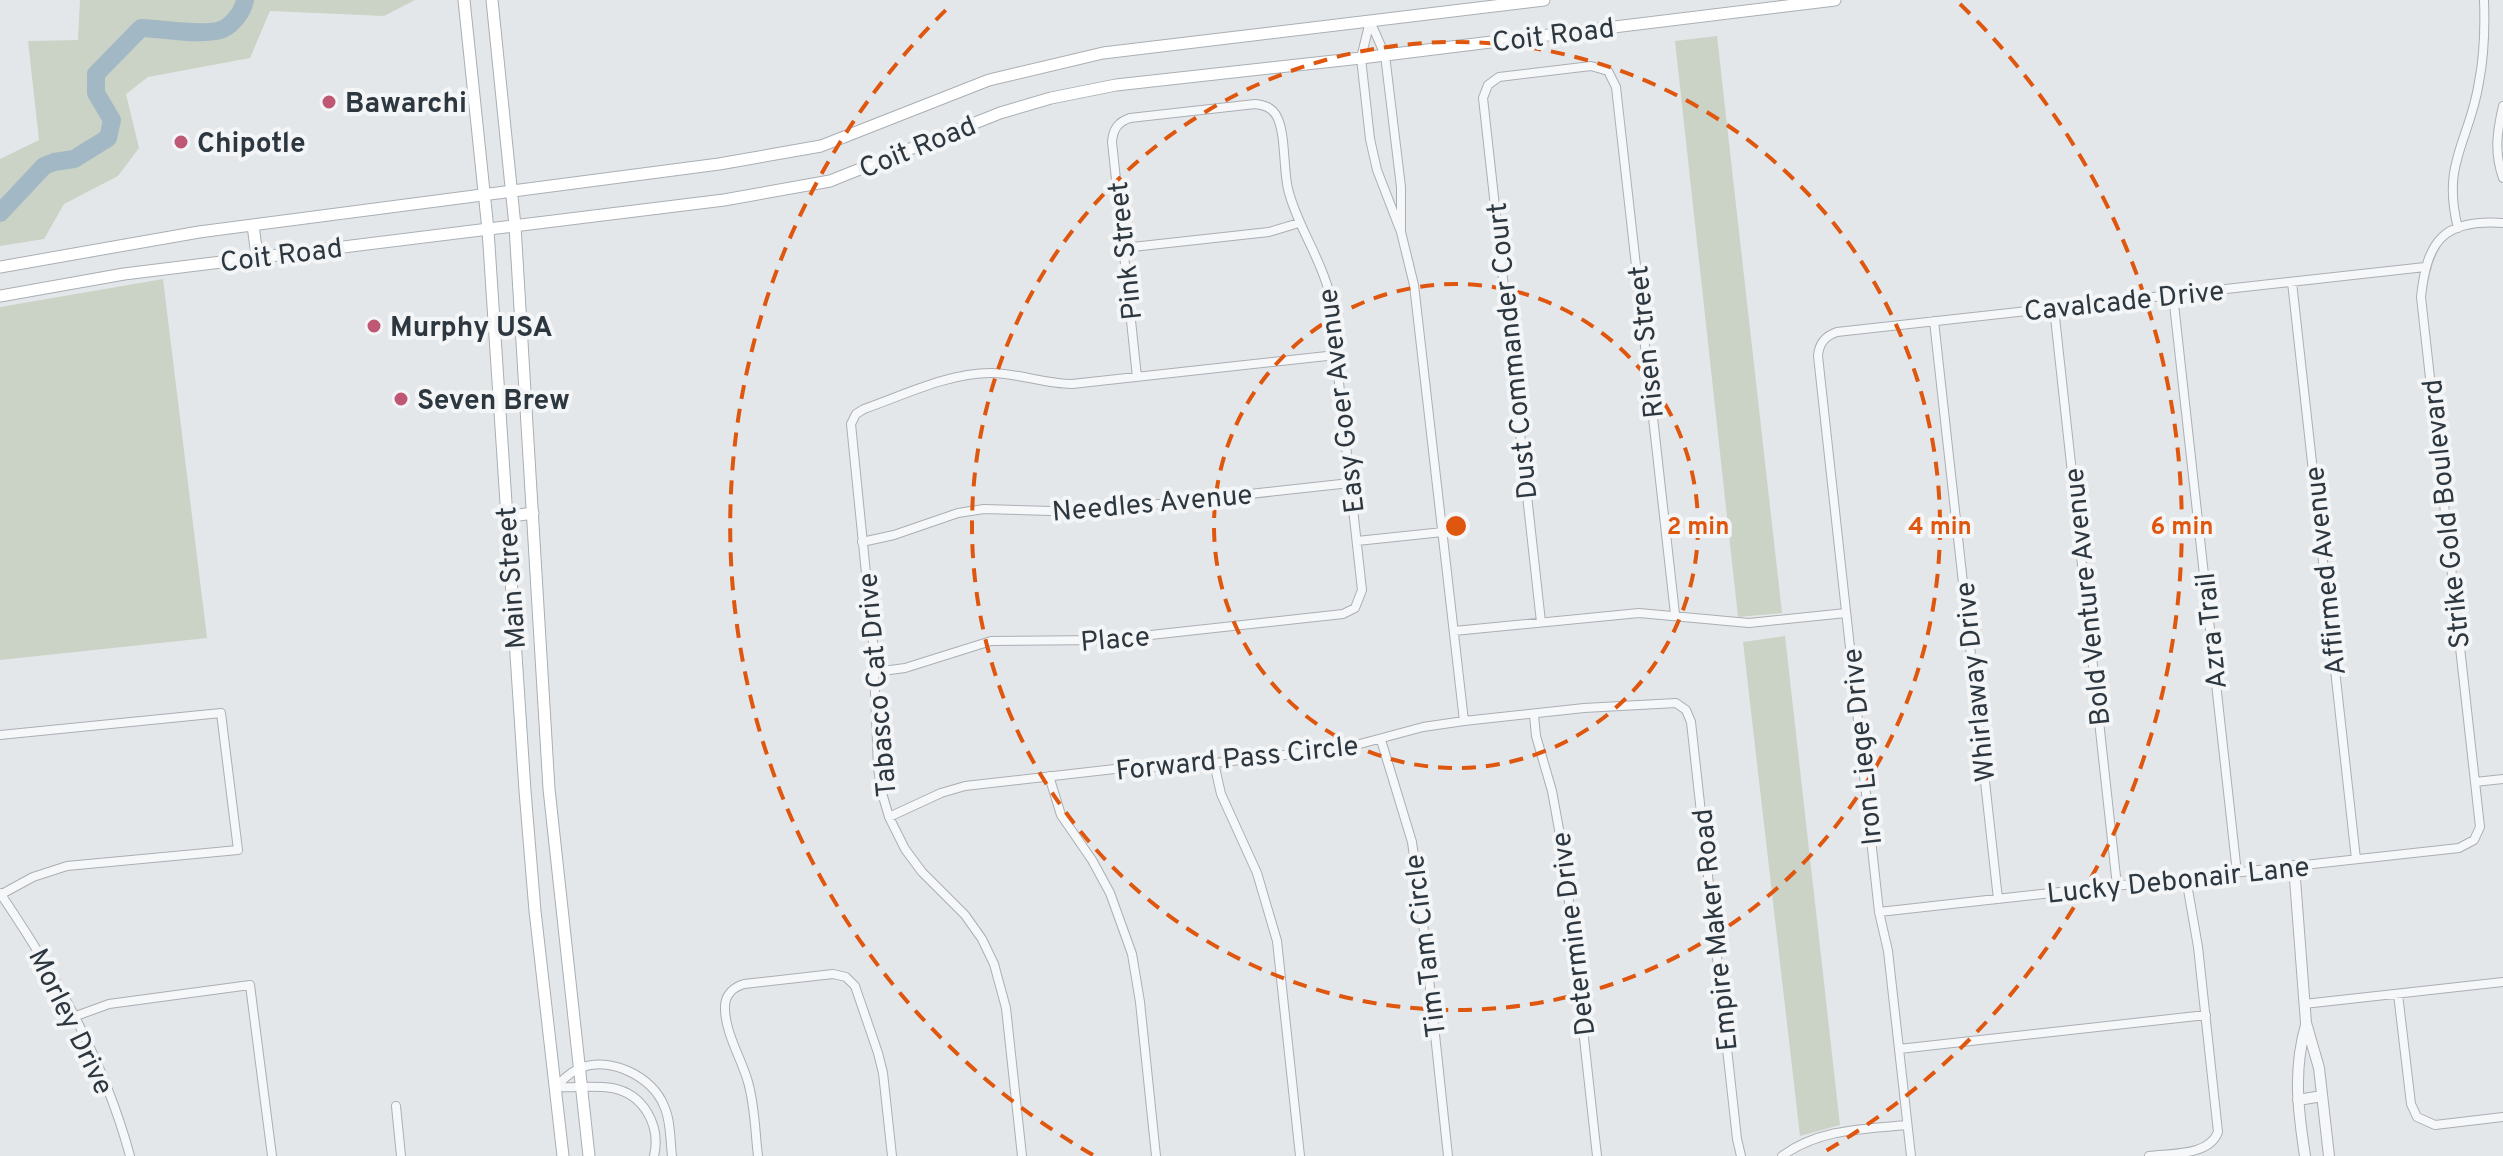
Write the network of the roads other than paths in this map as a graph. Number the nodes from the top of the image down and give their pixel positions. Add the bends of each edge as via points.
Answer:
1 (464, 0) edge
2 (492, 0) edge
3 (1544, 0) edge
4 (1835, 0) edge
5 (2484, 0) edge
6 (1370, 21) junction
7 (1385, 55) junction
8 (1361, 58) junction
9 (1608, 71) joint
10 (2503, 106) edge
11 (1271, 109) joint
12 (2503, 178) edge
13 (512, 192) junction
14 (484, 195) junction
15 (1299, 223) junction
16 (2503, 223) edge
17 (253, 225) junction
18 (515, 226) junction
19 (2458, 228) junction
20 (488, 230) junction
21 (1401, 232) junction
22 (1123, 248) junction
23 (257, 256) junction
24 (0, 267) edge
25 (2425, 267) junction
26 (2292, 282) junction
27 (2173, 295) junction
28 (0, 296) edge
29 (2054, 308) junction
30 (1934, 321) junction
31 (1824, 339) joint
32 (1336, 355) junction
33 (1137, 377) junction
34 (1350, 483) junction
35 (533, 513) junction
36 (505, 517) junction
37 (1443, 532) junction
38 (1357, 541) junction
39 (862, 542) junction
40 (1357, 606) joint
41 (1846, 613) junction
42 (1675, 614) junction
43 (1541, 622) junction
44 (1454, 631) junction
45 (875, 672) junction
46 (1682, 706) joint
47 (1534, 715) junction
48 (1464, 721) junction
49 (0, 735) edge
50 (1381, 740) junction
51 (1214, 763) junction
52 (1049, 776) junction
53 (2503, 779) edge
54 (2475, 782) junction
55 (549, 789) junction
56 (525, 791) junction
57 (889, 817) junction
58 (2475, 839) joint
59 (2356, 859) junction
60 (2294, 866) junction
61 (2237, 873) junction
62 (2186, 878) junction
63 (2117, 886) junction
64 (0, 894) edge
65 (1998, 899) junction
66 (1879, 912) junction
67 (2503, 982) edge
68 (2398, 994) junction
69 (2304, 1004) junction
70 (2206, 1015) junction
71 (76, 1016) junction
72 (2306, 1023) junction
73 (1899, 1049) junction
74 (580, 1068) junction
75 (555, 1087) junction
76 (582, 1089) junction
77 (2322, 1096) junction
78 (2298, 1100) junction
79 (396, 1106) dead end
80 (2503, 1117) edge
81 (1907, 1125) junction
82 (130, 1156) edge
83 (272, 1156) edge
84 (401, 1156) edge
85 (563, 1156) edge
86 (589, 1156) edge
87 (654, 1156) edge
88 (672, 1156) edge
89 (758, 1156) edge
90 (892, 1156) edge
91 (1022, 1156) edge
92 (1156, 1156) edge
93 (1300, 1156) edge
94 (1448, 1156) edge
95 (1597, 1156) edge
96 (1741, 1156) edge
97 (1782, 1156) edge
98 (1911, 1156) edge
99 (2149, 1156) edge
100 (2305, 1156) edge
101 (2329, 1156) edge

1 - 14 main road, Main Street
2 - 13 main road, Main Street
3 - 6 main road, Coit Road
4 - 7 main road, Coit Road
5 - 19 street via 2479,82 2451,187
6 - 7 street
6 - 8 street
6 - 13 main road, Coit Road via 1103,53 989,80 821,146
7 - 8 main road, Coit Road
7 - 21 street via 1401,187
8 - 18 main road, Coit Road via 1116,85 1000,113 830,181
8 - 21 street via 1372,154
9 - 42 street, Risen Street via 1616,87
9 - 43 street, Dust Commander Court via 1591,66 1502,76 1490,82 1483,100
10 - 12 street via 2496,133
11 - 15 street, Easy Goer Avenue via 1279,123 1287,185
11 - 22 street, Pink Street via 1240,106 1130,118 1117,125 1112,142
13 - 14 main road, Coit Road
13 - 18 main road, Main Street
14 - 17 main road, Coit Road
14 - 20 main road, Main Street
15 - 22 street via 1269,232
15 - 32 street, Easy Goer Avenue via 1326,279
16 - 19 street, Strike Gold Boulevard
17 - 23 main road
17 - 24 main road, Coit Road
18 - 20 main road, Coit Road
18 - 35 main road, Main Street
19 - 25 street, Strike Gold Boulevard via 2436,242
20 - 23 main road, Coit Road
20 - 36 main road, Main Street
21 - 37 street via 1414,285
22 - 33 street, Pink Street
23 - 28 main road, Coit Road
25 - 26 street, Cavalcade Drive
25 - 54 street, Strike Gold Boulevard via 2421,297
26 - 27 street, Cavalcade Drive
26 - 59 street, Affirmed Avenue
27 - 29 street, Cavalcade Drive
27 - 61 street, Azra Trail
29 - 30 street, Cavalcade Drive
29 - 63 street, Bold Venture Avenue
30 - 31 street, Cavalcade Drive via 1835,332
30 - 65 street, Whirlaway Drive
31 - 41 street, Iron Liege Drive via 1818,356
32 - 33 street
32 - 34 street, Easy Goer Avenue
33 - 39 street, Tabasco Cat Drive via 1064,384 1001,373 973,374 864,409 854,417 850,431
34 - 38 street, Easy Goer Avenue
34 - 39 street, Needles Avenue via 1087,512 984,509
35 - 36 main road
35 - 55 main road, Main Street
36 - 56 main road, Main Street
37 - 38 street
37 - 44 street
38 - 40 street, Easy Goer Avenue via 1362,590
39 - 45 street, Tabasco Cat Drive
40 - 45 street, Place via 1343,614 1105,640 991,641
41 - 42 street via 1749,623
41 - 66 street, Iron Liege Drive
42 - 43 street
43 - 44 street
44 - 48 street
45 - 57 street, Tabasco Cat Drive via 878,768
46 - 47 street, Forward Pass Circle via 1666,702
46 - 96 street, Empire Maker Road via 1691,722
47 - 48 street, Forward Pass Circle
47 - 95 street, Determine Drive via 1564,857
48 - 50 street, Forward Pass Circle
49 - 64 street via 221,713 238,850 67,866
50 - 51 street, Forward Pass Circle
50 - 94 street, Tim Tam Circle via 1412,842
51 - 52 street, Forward Pass Circle
51 - 93 street via 1221,794 1257,873 1275,931
52 - 57 street, Forward Pass Circle via 959,787
52 - 92 street via 1061,815 1102,879 1130,946
53 - 54 street
54 - 58 street, Strike Gold Boulevard via 2480,827
55 - 56 main road
55 - 74 main road, Main Street
56 - 75 main road, Main Street
57 - 91 street, Tabasco Cat Drive via 915,862 965,915 994,964 1006,1008
58 - 59 street, Lucky Debonair Lane via 2459,848
59 - 60 street, Lucky Debonair Lane
60 - 61 street, Lucky Debonair Lane
60 - 69 street
61 - 62 street, Lucky Debonair Lane
62 - 63 street, Lucky Debonair Lane
62 - 70 street
63 - 65 street, Lucky Debonair Lane
64 - 71 street, Morley Drive
65 - 66 street, Lucky Debonair Lane
66 - 73 street, Iron Liege Drive
67 - 68 street
68 - 69 street
68 - 80 street via 2414,1114 2435,1125
69 - 72 street
70 - 73 street
70 - 99 street via 2217,1135 2202,1150
71 - 82 street, Morley Drive
71 - 83 street via 109,1004 250,985
72 - 77 street
72 - 78 street via 2296,1067
73 - 81 street, Iron Liege Drive
74 - 75 street
74 - 76 main road, Main Street
74 - 88 street via 615,1067 648,1084 666,1110
75 - 76 street
75 - 85 main road, Main Street
76 - 86 main road, Main Street
76 - 87 street via 610,1088 639,1102 655,1129
77 - 78 street
77 - 101 street
78 - 100 street
79 - 84 street
81 - 97 street via 1822,1136
81 - 98 street, Iron Liege Drive
89 - 90 street via 748,1082 725,1005 740,985 833,974 849,979 856,989 881,1063

